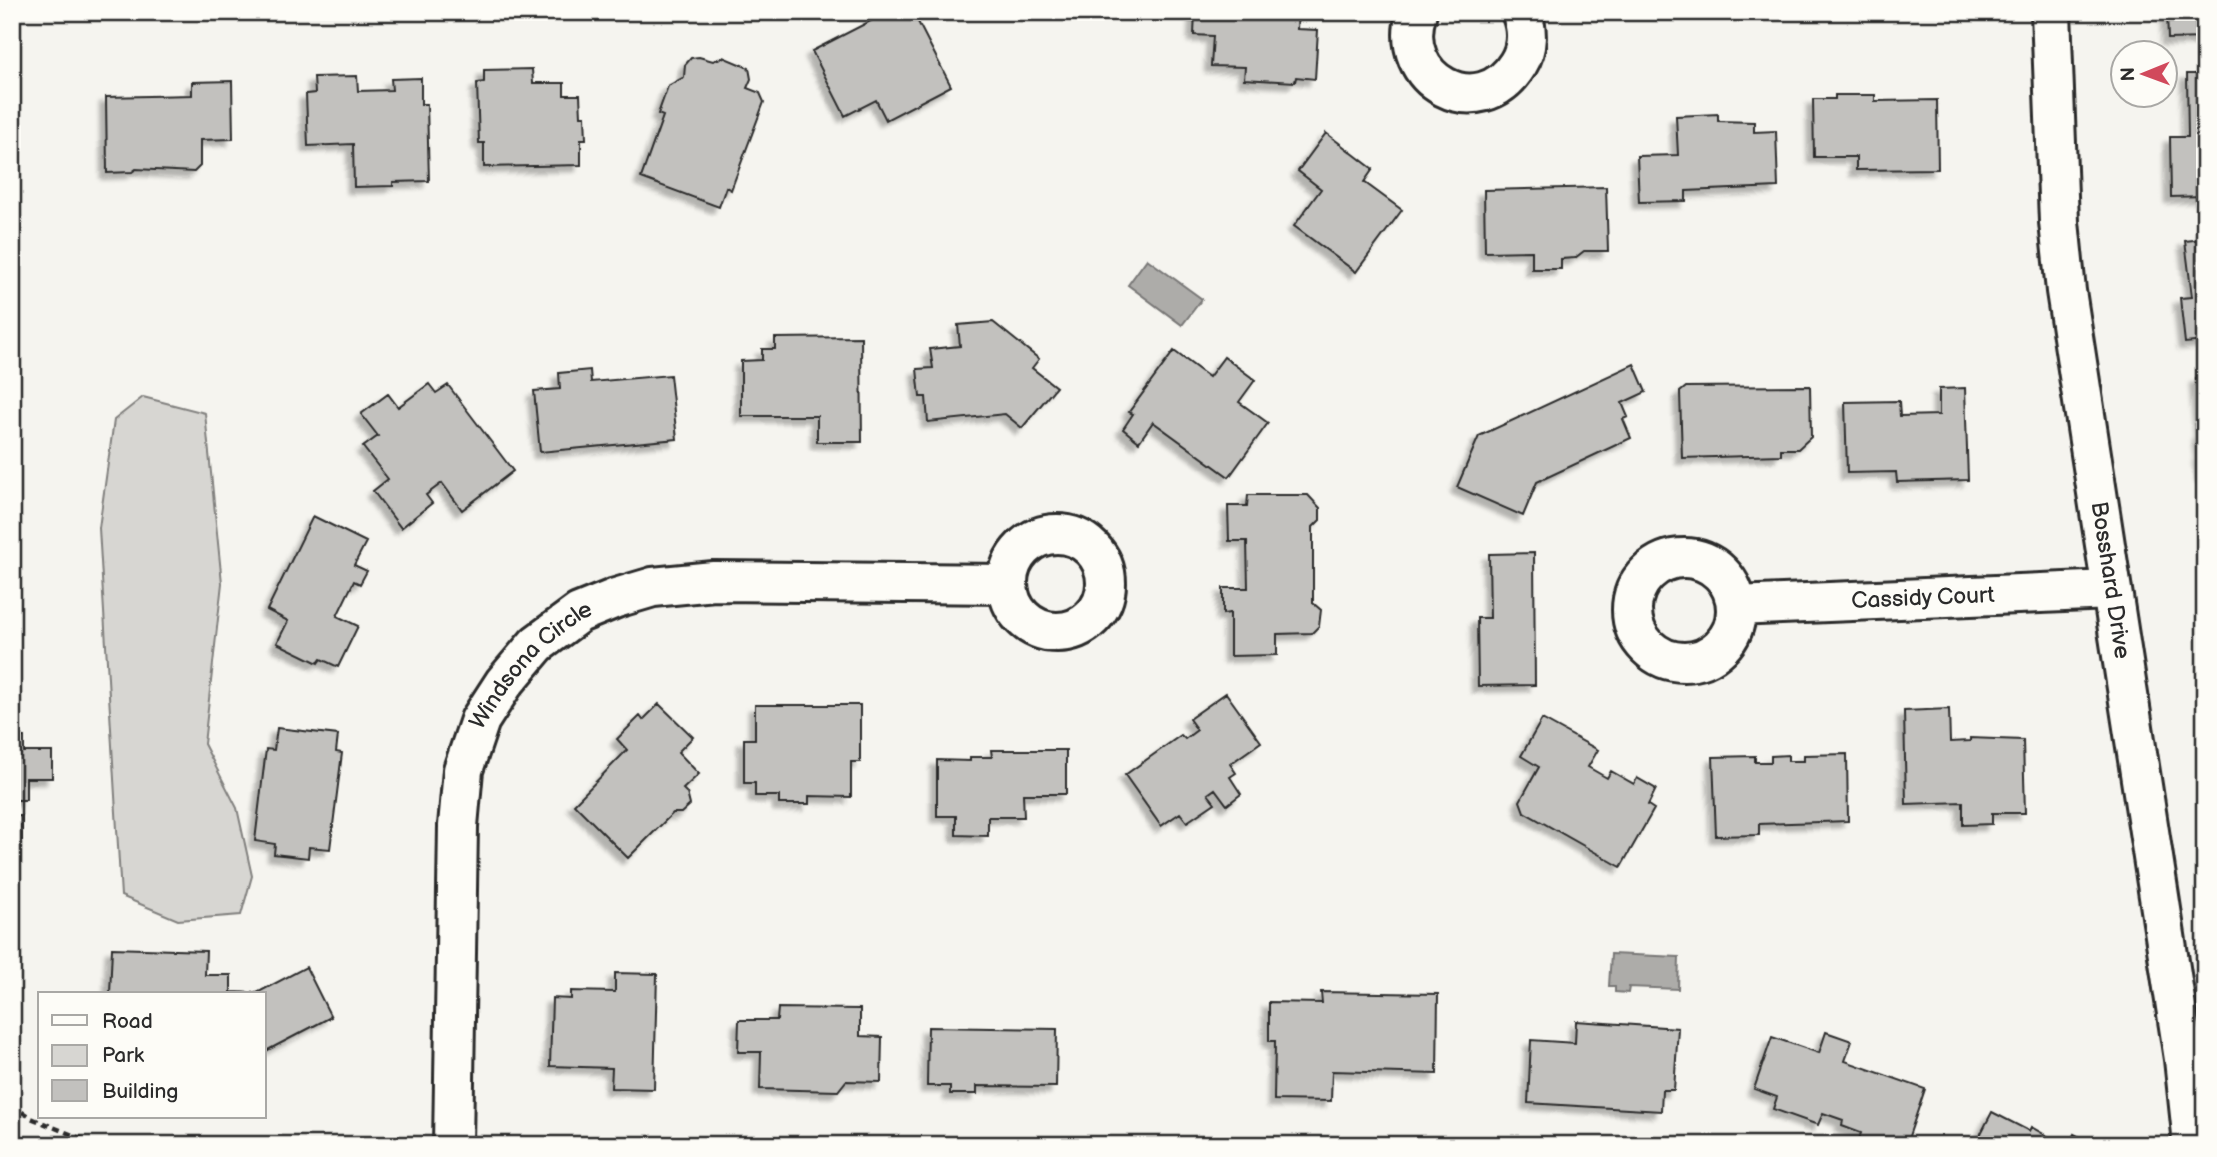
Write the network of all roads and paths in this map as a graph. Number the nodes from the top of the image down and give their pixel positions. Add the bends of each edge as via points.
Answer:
1 (1417, 12) edge
2 (2051, 12) edge
3 (1533, 16) edge
4 (1007, 584) dead end
5 (2110, 590) junction
6 (1737, 606) dead end
7 (12, 1105) edge
8 (97, 1145) edge
9 (453, 1145) edge
10 (2191, 1145) edge

1 - 3 street via 1412,45 1418,62 1444,88 1462,93 1498,86 1512,74
2 - 5 street, Bosshard Drive via 2066,291
4 - 9 street, Windsona Circle via 714,580 653,587 579,613 537,644 480,720 463,769
5 - 6 street, Cassidy Court
5 - 10 street, Bosshard Drive via 2184,1059
7 - 8 path via 31,1118

